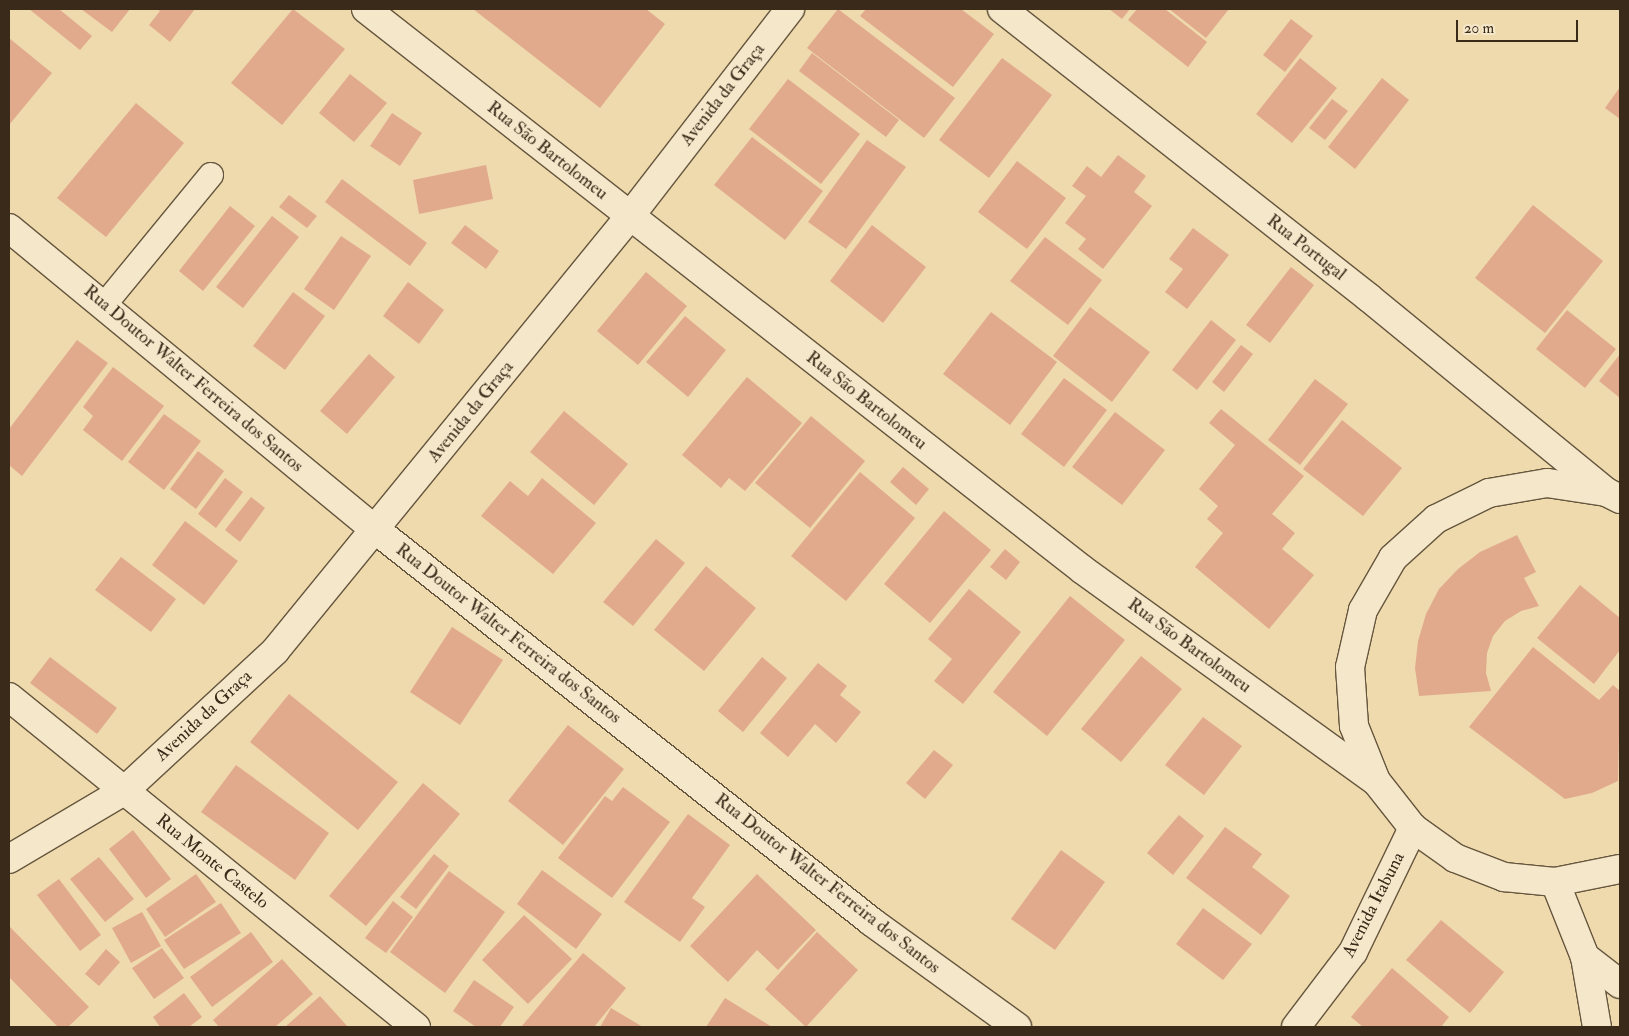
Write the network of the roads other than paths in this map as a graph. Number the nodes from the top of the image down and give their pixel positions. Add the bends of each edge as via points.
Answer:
1 (366, 9) edge
2 (790, 9) edge
3 (1002, 9) edge
4 (211, 175) dead end
5 (630, 216) junction
6 (9, 228) edge
7 (104, 304) junction
8 (1613, 496) edge
9 (376, 530) junction
10 (9, 696) edge
11 (1376, 781) junction
12 (124, 791) junction
13 (1413, 828) junction
14 (9, 859) edge
15 (1620, 869) edge
16 (1556, 882) junction
17 (1585, 956) junction
18 (1620, 984) edge
19 (416, 1027) edge
20 (1017, 1027) edge
21 (1296, 1027) edge
22 (1597, 1027) edge

1 - 5 street, Rua São Bartolomeu
2 - 5 street, Avenida da Graça
3 - 8 street, Rua Portugal via 1368,297
4 - 7 lane
5 - 9 street, Avenida da Graça
5 - 11 street, Rua São Bartolomeu via 1083,570
6 - 7 street, Rua Doutor Walter Ferreira dos Santos
7 - 9 street, Rua Doutor Walter Ferreira dos Santos
8 - 11 street via 1548,483 1489,493 1436,519 1392,558 1363,610 1350,667 1354,726
9 - 12 street, Avenida da Graça via 275,651
9 - 20 street, Rua Doutor Walter Ferreira dos Santos via 872,922
10 - 12 street, Rua Monte Castelo
11 - 13 street
12 - 14 street, Avenida da Graça
12 - 19 street, Rua Monte Castelo
13 - 16 street via 1455,858 1480,868 1504,877
13 - 21 street, Avenida Itabuna via 1353,952
15 - 16 street
16 - 17 street
17 - 18 street
17 - 22 street

